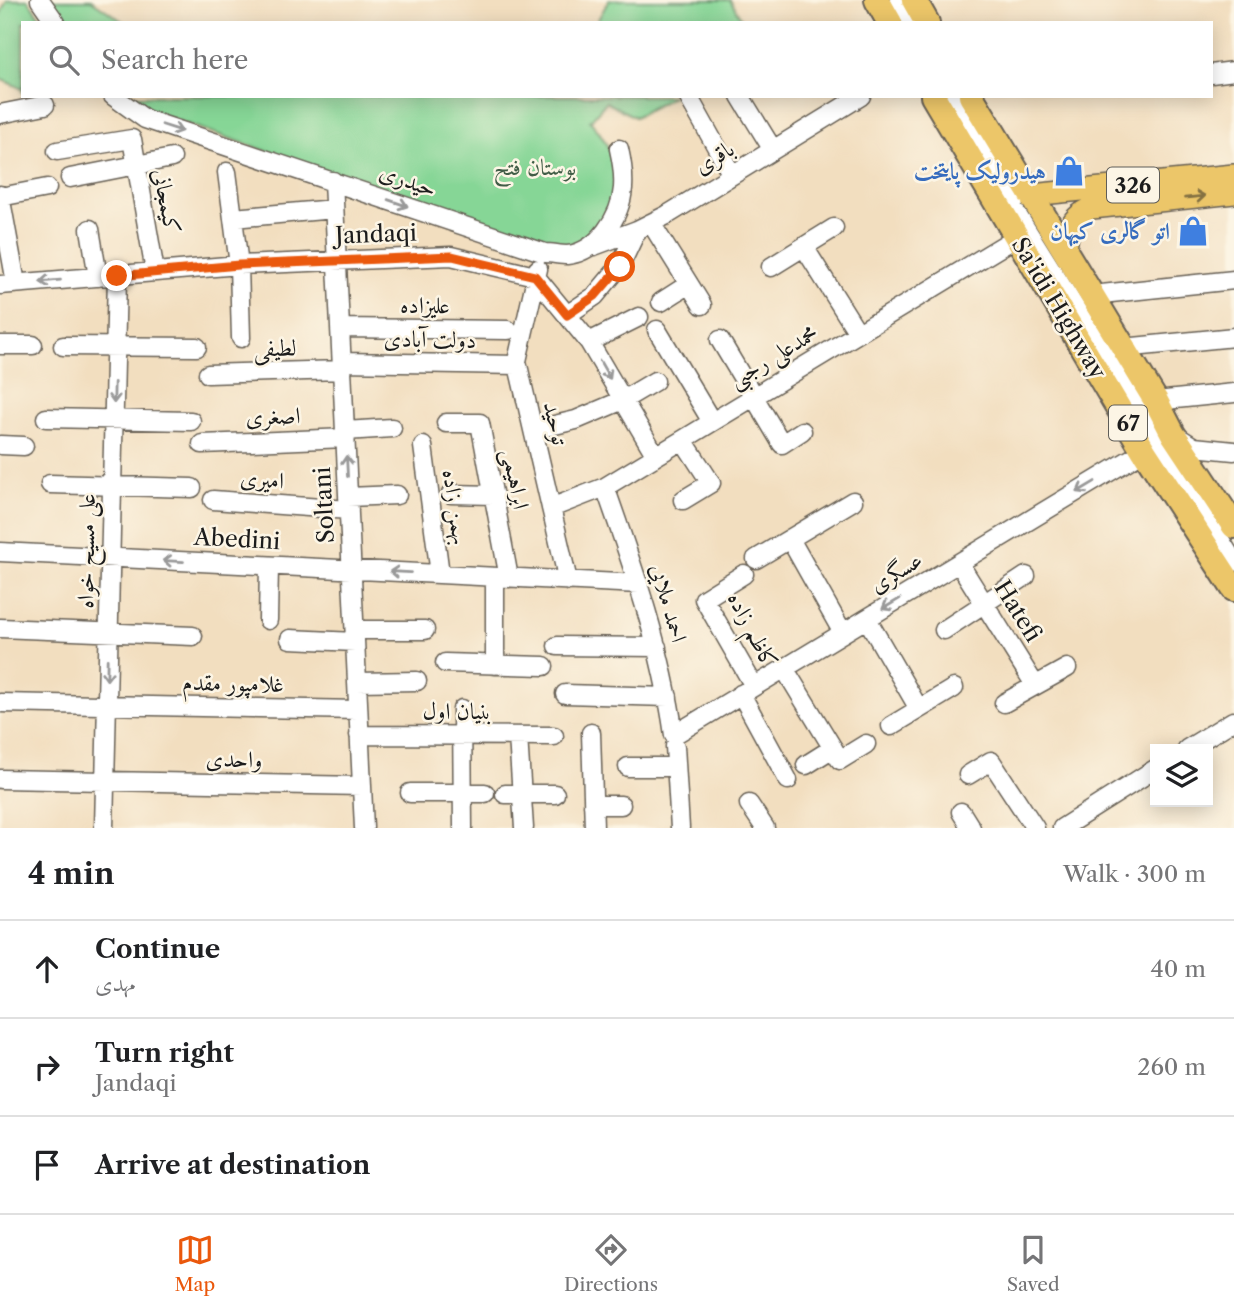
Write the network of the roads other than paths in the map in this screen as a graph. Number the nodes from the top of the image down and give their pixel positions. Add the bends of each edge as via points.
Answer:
1 (40, 0) edge
2 (877, 0) edge
3 (889, 0) edge
4 (900, 0) edge
5 (914, 0) edge
6 (55, 21) edge
7 (889, 21) edge
8 (901, 21) edge
9 (912, 21) edge
10 (926, 21) edge
11 (1234, 71) edge
12 (1213, 74) edge
13 (116, 98) edge
14 (689, 98) edge
15 (741, 98) edge
16 (858, 98) edge
17 (934, 98) edge
18 (947, 98) edge
19 (956, 98) edge
20 (972, 98) edge
21 (45, 105) dead end
22 (0, 114) edge
23 (619, 149) dead end
24 (773, 150) junction
25 (57, 151) dead end
26 (172, 158) dead end
27 (135, 166) junction
28 (227, 172) dead end
29 (732, 175) junction
30 (1234, 175) edge
31 (70, 178) dead end
32 (333, 181) junction
33 (47, 188) dead end
34 (1234, 194) edge
35 (1031, 195) junction
36 (0, 196) edge
37 (334, 209) junction
38 (233, 218) junction
39 (644, 227) junction
40 (834, 228) dead end
41 (90, 229) dead end
42 (1017, 237) junction
43 (804, 247) junction
44 (587, 248) junction
45 (545, 253) junction
46 (1066, 253) junction
47 (337, 260) junction
48 (239, 265) junction
49 (771, 267) dead end
50 (155, 272) junction
51 (117, 276) junction
52 (535, 276) junction
53 (98, 277) junction
54 (1234, 281) edge
55 (8, 284) edge
56 (689, 284) junction
57 (1092, 295) junction
58 (662, 302) dead end
59 (702, 305) dead end
60 (567, 315) junction
61 (639, 317) dead end
62 (341, 328) junction
63 (508, 330) dead end
64 (657, 330) dead end
65 (858, 333) junction
66 (1234, 337) edge
67 (241, 338) dead end
68 (720, 340) dead end
69 (589, 342) junction
70 (0, 345) edge
71 (33, 345) dead end
72 (63, 346) dead end
73 (115, 346) junction
74 (197, 347) dead end
75 (1123, 348) junction
76 (518, 365) junction
77 (342, 366) junction
78 (208, 374) dead end
79 (655, 381) dead end
80 (1234, 393) edge
81 (755, 396) junction
82 (623, 400) junction
83 (1156, 401) junction
84 (46, 418) dead end
85 (113, 420) junction
86 (191, 421) dead end
87 (712, 422) junction
88 (446, 423) dead end
89 (392, 428) dead end
90 (533, 430) junction
91 (802, 431) dead end
92 (345, 434) junction
93 (1174, 434) junction
94 (683, 440) junction
95 (202, 444) dead end
96 (0, 445) edge
97 (24, 446) dead end
98 (423, 446) dead end
99 (1144, 451) junction
100 (1234, 451) edge
101 (656, 456) junction
102 (50, 484) dead end
103 (112, 487) junction
104 (605, 487) junction
105 (192, 488) dead end
106 (451, 494) dead end
107 (397, 495) dead end
108 (494, 495) junction
109 (213, 500) dead end
110 (683, 500) dead end
111 (853, 501) dead end
112 (349, 503) junction
113 (551, 508) junction
114 (1234, 526) edge
115 (790, 539) junction
116 (0, 552) edge
117 (1234, 554) edge
118 (110, 558) junction
119 (756, 559) dead end
120 (1234, 562) edge
121 (959, 563) junction
122 (270, 566) junction
123 (352, 570) junction
124 (440, 574) junction
125 (744, 574) dead end
126 (1026, 576) dead end
127 (502, 577) junction
128 (568, 581) junction
129 (639, 584) junction
130 (1234, 589) edge
131 (984, 603) junction
132 (866, 619) junction
133 (268, 620) dead end
134 (0, 628) edge
135 (425, 630) dead end
136 (944, 630) dead end
137 (108, 632) junction
138 (843, 633) junction
139 (193, 636) dead end
140 (355, 636) junction
141 (289, 639) dead end
142 (557, 646) dead end
143 (657, 647) junction
144 (445, 663) dead end
145 (495, 665) junction
146 (544, 666) dead end
147 (785, 668) junction
148 (1067, 668) dead end
149 (417, 681) dead end
150 (357, 682) junction
151 (1035, 685) junction
152 (954, 688) dead end
153 (748, 690) junction
154 (565, 694) dead end
155 (668, 696) junction
156 (0, 703) edge
157 (1004, 704) dead end
158 (107, 705) junction
159 (462, 709) dead end
160 (919, 709) junction
161 (358, 710) junction
162 (1233, 721) edge
163 (891, 726) dead end
164 (591, 733) dead end
165 (359, 735) junction
166 (462, 735) junction
167 (519, 736) junction
168 (554, 736) dead end
169 (674, 741) junction
170 (866, 744) dead end
171 (1195, 744) edge
172 (837, 754) junction
173 (628, 767) dead end
174 (676, 767) junction
175 (1150, 772) edge
176 (968, 775) dead end
177 (0, 779) edge
178 (105, 781) junction
179 (362, 786) junction
180 (410, 793) dead end
181 (463, 793) junction
182 (485, 793) dead end
183 (514, 794) junction
184 (555, 794) dead end
185 (748, 804) dead end
186 (621, 805) dead end
187 (593, 806) junction
188 (961, 812) dead end
189 (104, 828) edge
190 (364, 828) edge
191 (464, 828) edge
192 (524, 828) edge
193 (594, 828) edge
194 (680, 828) edge
195 (765, 828) edge
196 (971, 828) edge
197 (1035, 828) edge
198 (1062, 828) edge

1 - 6 street
2 - 7 highway
3 - 8 street
4 - 9 street
5 - 10 highway
11 - 12 street
13 -> 32 street, حیدری via 145,119
14 - 29 street
15 - 24 street
16 - 24 street, باقری
17 - 42 highway, Sa'idi Highway / 67
18 - 120 street
19 - 117 street
20 - 35 highway, Sa'idi Highway / 67
21 - 22 street
23 - 44 street via 624,170 618,211
24 - 29 street, باقری
25 - 27 street, کیمجانی via 132,139
26 - 27 street
27 - 31 street
27 - 50 street, کیمجانی
28 - 38 street
29 - 39 street, باقری
30 - 35 main road, 326
32 - 37 street, Soltani
32 -> 45 street, حیدری
33 - 36 street
46 -> 34 main road, 326 via 1067,233 1075,218 1092,208
35 - 46 highway, Sa'idi Highway / 67
36 - 55 street
37 - 38 street
37 - 47 street, Soltani
38 - 48 street
39 - 44 street, باقری
39 - 56 street
39 - 60 street via 620,267 595,296
40 - 43 street
41 - 53 street
42 - 65 street, محمدعلی رجبی
42 - 99 highway, Sa'idi Highway / 67
43 - 49 street
43 - 65 street
44 - 45 street, حیدری via 568,255
45 - 52 street, توحید
46 - 57 highway, Sa'idi Highway / 67
47 - 48 street, Jandaqi
47 - 52 street, Jandaqi via 452,256
47 - 62 street, Soltani
48 - 50 street, Jandaqi
48 - 67 street
50 - 51 street, Jandaqi
51 - 53 street, Jandaqi
51 - 73 street, علی مسیح خواه
52 - 60 street
52 - 76 street, توحید
53 -> 55 street, Jandaqi
54 - 57 street
56 - 58 street
56 - 59 street
57 - 75 highway, Sa'idi Highway / 67
60 - 69 street
61 - 69 street
62 - 63 street, علیزاده
62 - 77 street, Soltani
64 - 87 street
65 - 81 street, محمدعلی رجبی
66 - 75 street
68 - 81 street
69 -> 82 street
70 - 71 street
72 - 73 street
73 - 74 street
73 -> 85 street, علی مسیح خواه
75 - 83 highway, Sa'idi Highway / 67
76 - 77 street, دولت آبادی
76 - 90 street, توحید
77 - 78 street, لطیفی
77 - 92 street, Soltani
79 - 82 street
80 - 83 street
81 - 87 street, محمدعلی رجبی
81 - 91 street via 782,444
82 - 90 street via 576,420
82 - 101 street
83 - 93 highway, Sa'idi Highway / 67
84 - 85 street
85 - 86 street
85 - 103 street, علی مسیح خواه
87 - 94 street, محمدعلی رجبی
88 - 108 street, ابراهیمی via 480,423
89 - 92 street, اصغری
90 - 113 street, توحید
92 - 95 street, اصغری
112 -> 92 street, Soltani
93 - 100 street via 1194,447
93 - 114 highway, Sa'idi Highway / 67
94 - 101 street, محمدعلی رجبی
94 - 110 street via 711,483
96 - 97 street
98 - 124 street, بهمن زاده
99 -> 121 street, عسگری
99 - 130 highway, Sa'idi Highway / 67
101 - 104 street, محمدعلی رجبی
102 - 103 street
103 - 105 street
103 - 118 street, علی مسیح خواه
104 - 113 street, محمدعلی رجبی
104 - 129 street, احمد ملایی
106 - 108 street
107 - 112 street, امیری
108 - 127 street, ابراهیمی
109 - 112 street, امیری
111 - 115 street
112 - 123 street, Soltani
113 - 128 street, توحید
115 - 119 street
115 - 138 street
116 - 118 street, Abedini
122 -> 118 street, Abedini
118 - 137 street, علی مسیح خواه
121 - 131 street, Hatefi
121 -> 132 street, عسگری
122 - 123 street, Abedini
122 - 133 street
124 -> 123 street, Abedini
123 - 140 street, Soltani
124 - 127 street, Abedini
125 - 153 street, کاظم زاده via 704,599
126 - 131 street
127 - 128 street, Abedini
127 - 145 street, ابراهیمی
128 - 129 street, Abedini
129 - 143 street, احمد ملایی
131 - 136 street
131 - 151 street, Hatefi
132 - 138 street, عسگری
132 - 160 street
134 - 137 street
135 - 140 street
137 - 139 street
137 -> 158 street, علی مسیح خواه
138 - 147 street, عسگری
140 - 141 street
140 - 150 street, Soltani
142 - 143 street
143 - 155 street, احمد ملایی
144 - 145 street
145 - 146 street
147 - 153 street, عسگری
147 - 172 street
148 - 151 street
149 - 150 street
150 - 161 street, Soltani
151 - 157 street
152 - 160 street
153 - 169 street, عسگری
153 - 172 street via 791,777
154 - 155 street
155 - 169 street, احمد ملایی
156 - 158 street, غلامپور مقدم
158 - 161 street, غلامپور مقدم
158 - 178 street, علی مسیح خواه
159 - 166 street
160 - 163 street
161 - 165 street, Soltani
162 - 171 street
164 - 187 street
165 - 166 street, بنیان اول
165 - 179 street, Soltani
166 - 167 street, بنیان اول
166 - 181 street
167 - 168 street, بنیان اول
167 - 183 street
169 - 174 street, احمد ملایی
170 - 172 street
173 - 174 street
174 - 194 street, احمد ملایی
175 - 198 street
176 - 197 street via 991,761
177 - 178 street, واحدی
178 - 179 street, واحدی
178 - 189 street, علی مسیح خواه
179 - 190 street, Soltani
180 - 181 street
181 - 182 street
181 - 191 street
183 - 184 street
183 - 192 street
185 - 195 street
186 - 187 street
187 - 193 street
188 - 196 street

